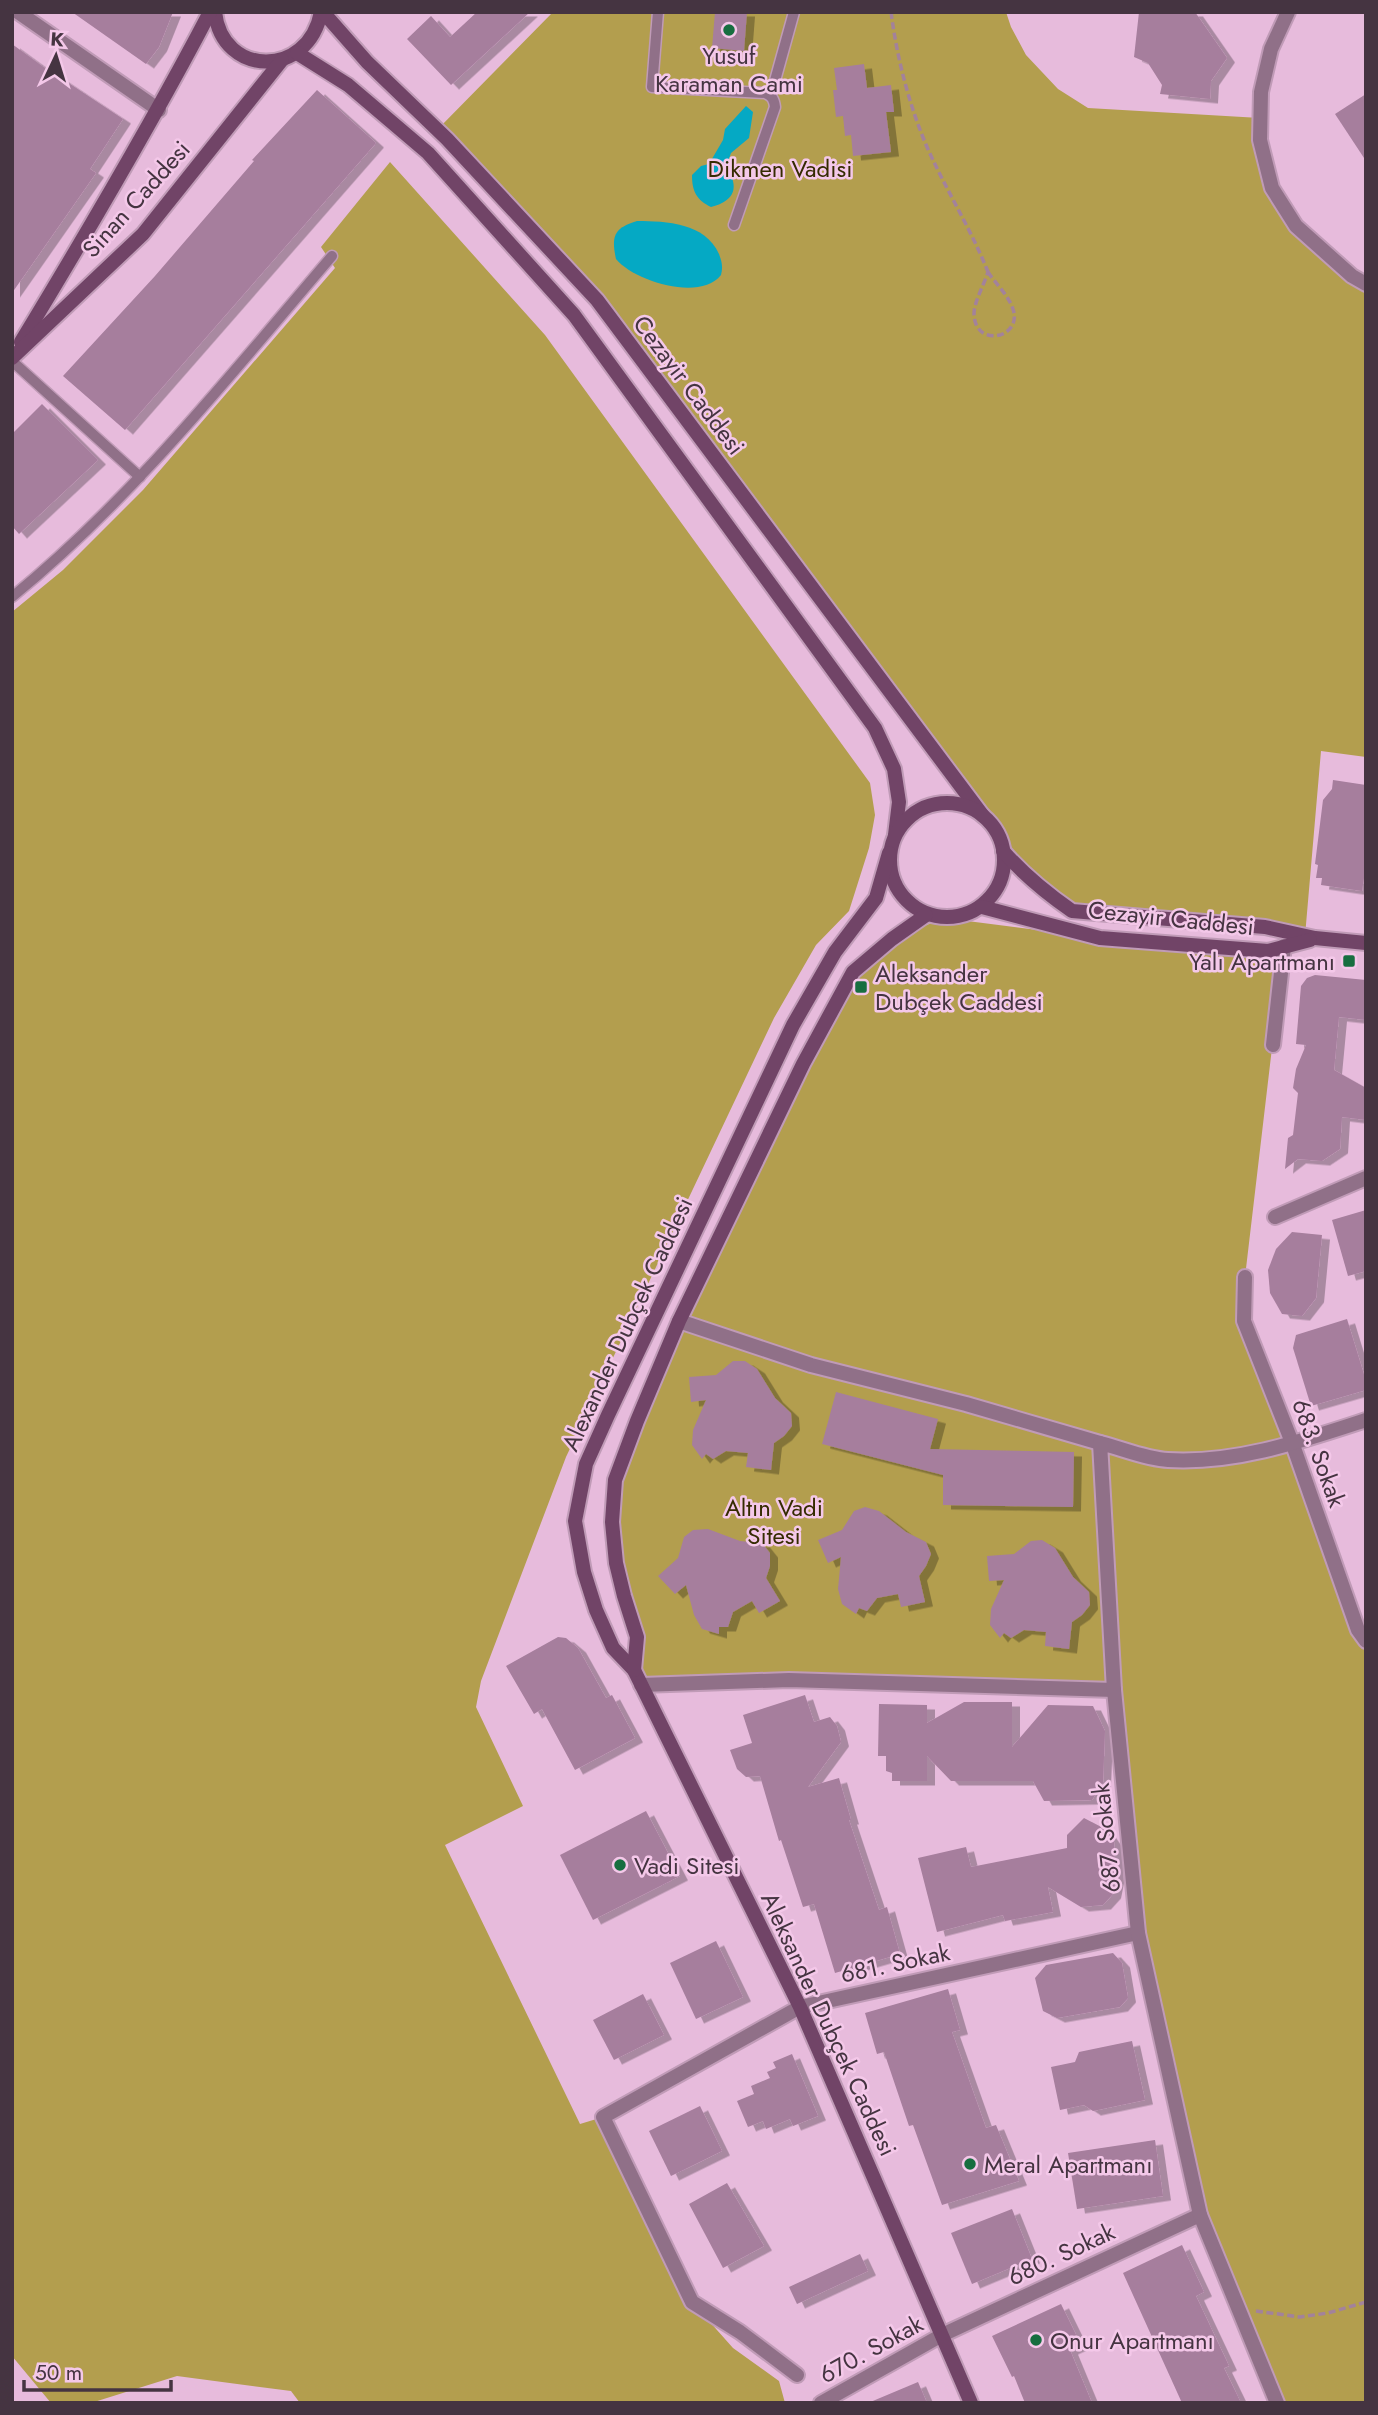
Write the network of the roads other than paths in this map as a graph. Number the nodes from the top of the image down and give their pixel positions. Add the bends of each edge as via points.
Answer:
1 (18, 12) edge
2 (212, 12) edge
3 (322, 12) edge
4 (658, 12) edge
5 (794, 12) edge
6 (1288, 12) edge
7 (298, 53) junction
8 (282, 60) junction
9 (771, 95) junction
10 (159, 110) junction
11 (734, 225) dead end
12 (332, 256) dead end
13 (1366, 284) edge
14 (12, 359) edge
15 (140, 477) junction
16 (12, 597) edge
17 (984, 816) junction
18 (895, 835) junction
19 (1003, 851) junction
20 (889, 853) junction
21 (982, 907) junction
22 (926, 915) junction
23 (1315, 938) junction
24 (1366, 943) edge
25 (1284, 946) junction
26 (1273, 1045) dead end
27 (1366, 1178) edge
28 (1275, 1217) dead end
29 (1245, 1277) dead end
30 (679, 1321) junction
31 (1366, 1420) edge
32 (1100, 1443) junction
33 (1293, 1445) junction
34 (1363, 1633) edge
35 (634, 1670) junction
36 (641, 1685) junction
37 (1114, 1690) junction
38 (1138, 1933) junction
39 (800, 2007) junction
40 (1200, 2215) junction
41 (942, 2335) junction
42 (797, 2375) dead end
43 (821, 2403) edge
44 (971, 2403) edge
45 (1277, 2403) edge

1 - 10 street
2 - 8 main road via 223,38 234,50 249,59
2 - 10 main road, Sinan Caddesi
3 - 7 main road via 310,42
3 - 17 main road, Cezayir Caddesi via 597,300
4 - 9 lane via 652,87
5 - 9 lane
6 - 13 street via 1271,49 1261,92 1260,140 1272,187 1296,226
7 - 8 main road
7 - 18 main road, Cezayir Caddesi via 348,85 428,153 574,315 875,728 894,769 899,802
8 - 14 main road, Sinan Caddesi via 143,234
9 - 11 lane via 775,107
10 - 14 main road, Sinan Caddesi
12 - 15 lane
14 - 15 lane
15 - 16 lane via 60,558
17 - 18 main road via 956,803 937,803 905,820
17 - 19 main road via 999,836
18 - 20 main road
19 - 21 main road via 1003,874
19 - 23 main road, Cezayir Caddesi via 1037,886 1072,911 1265,927
20 - 22 main road via 897,890 909,905
20 - 35 main road, Alexander Dubçek Caddesi via 876,898 835,952 793,1025 586,1464 576,1521 584,1572 613,1648
21 - 22 main road via 964,916
21 - 25 main road, Cezayir Caddesi via 1100,938 1268,951
22 - 30 main road, Alexander Dubçek Caddesi via 853,972 803,1064
23 - 24 main road, Cezayir Caddesi
23 - 25 main road, Cezayir Caddesi
25 - 26 street
27 - 28 street
29 - 33 street, 683. Sokak via 1244,1321
30 - 32 street via 810,1365
30 - 35 main road, Alexander Dubçek Caddesi via 615,1480 612,1522 616,1563 637,1637
31 - 33 street
32 - 33 street via 1166,1460 1227,1458
32 - 37 street, 687. Sokak
33 - 34 street, 683. Sokak
35 - 36 main road, Aleksander Dubçek Caddesi
36 - 37 street via 789,1680
36 - 39 main road, Aleksander Dubçek Caddesi
37 - 38 street, 687. Sokak
38 - 39 street, 681. Sokak
38 - 40 street, 687. Sokak
39 - 41 main road, Aleksander Dubçek Caddesi
39 - 42 street, 681. Sokak via 603,2117 692,2302
40 - 41 street, 680. Sokak
40 - 45 street, 687. Sokak
41 - 43 street, 670. Sokak
41 - 44 main road, Aleksander Dubçek Caddesi

